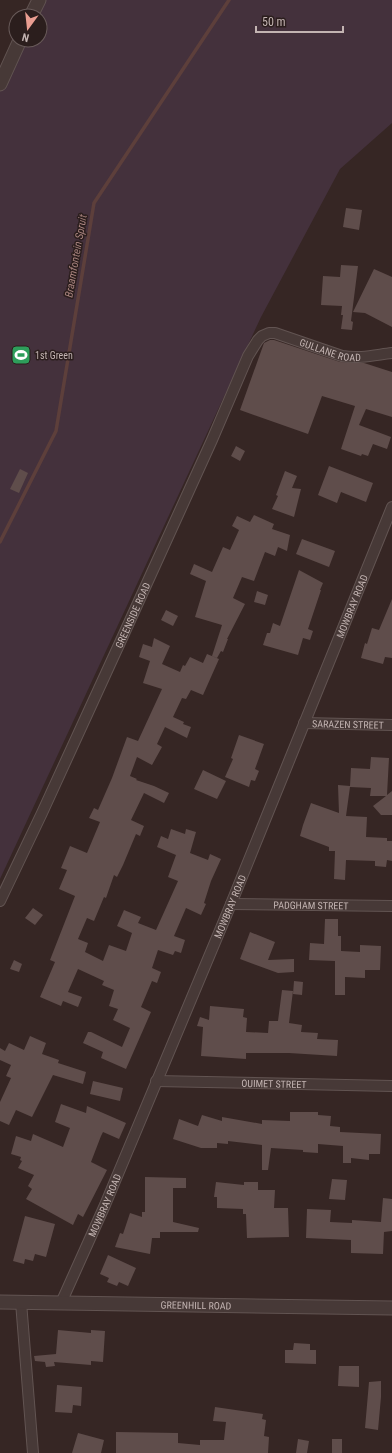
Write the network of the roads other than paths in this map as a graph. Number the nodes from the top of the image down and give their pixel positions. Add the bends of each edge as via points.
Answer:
1 (16, 48) edge
2 (0, 84) edge
3 (269, 333) joint
4 (392, 353) edge
5 (392, 507) edge
6 (304, 723) junction
7 (392, 725) edge
8 (0, 901) edge
9 (231, 904) junction
10 (392, 906) edge
11 (156, 1081) junction
12 (392, 1086) edge
13 (0, 1302) edge
14 (21, 1302) junction
15 (61, 1303) junction
16 (392, 1308) edge
17 (33, 1453) edge

1 - 2 street
3 - 4 street, GULLANE ROAD via 353,358
3 - 8 street, GREENSIDE ROAD via 258,340 248,356 212,440
5 - 6 street, MOWBRAY ROAD
6 - 7 street, SARAZEN STREET
6 - 9 street, MOWBRAY ROAD
9 - 10 street, PADGHAM STREET
9 - 11 street, MOWBRAY ROAD
11 - 12 street, OUIMET STREET
11 - 15 street, MOWBRAY ROAD
13 - 14 street, GREENHILL ROAD
14 - 15 street, GREENHILL ROAD
14 - 17 street
15 - 16 street, GREENHILL ROAD

